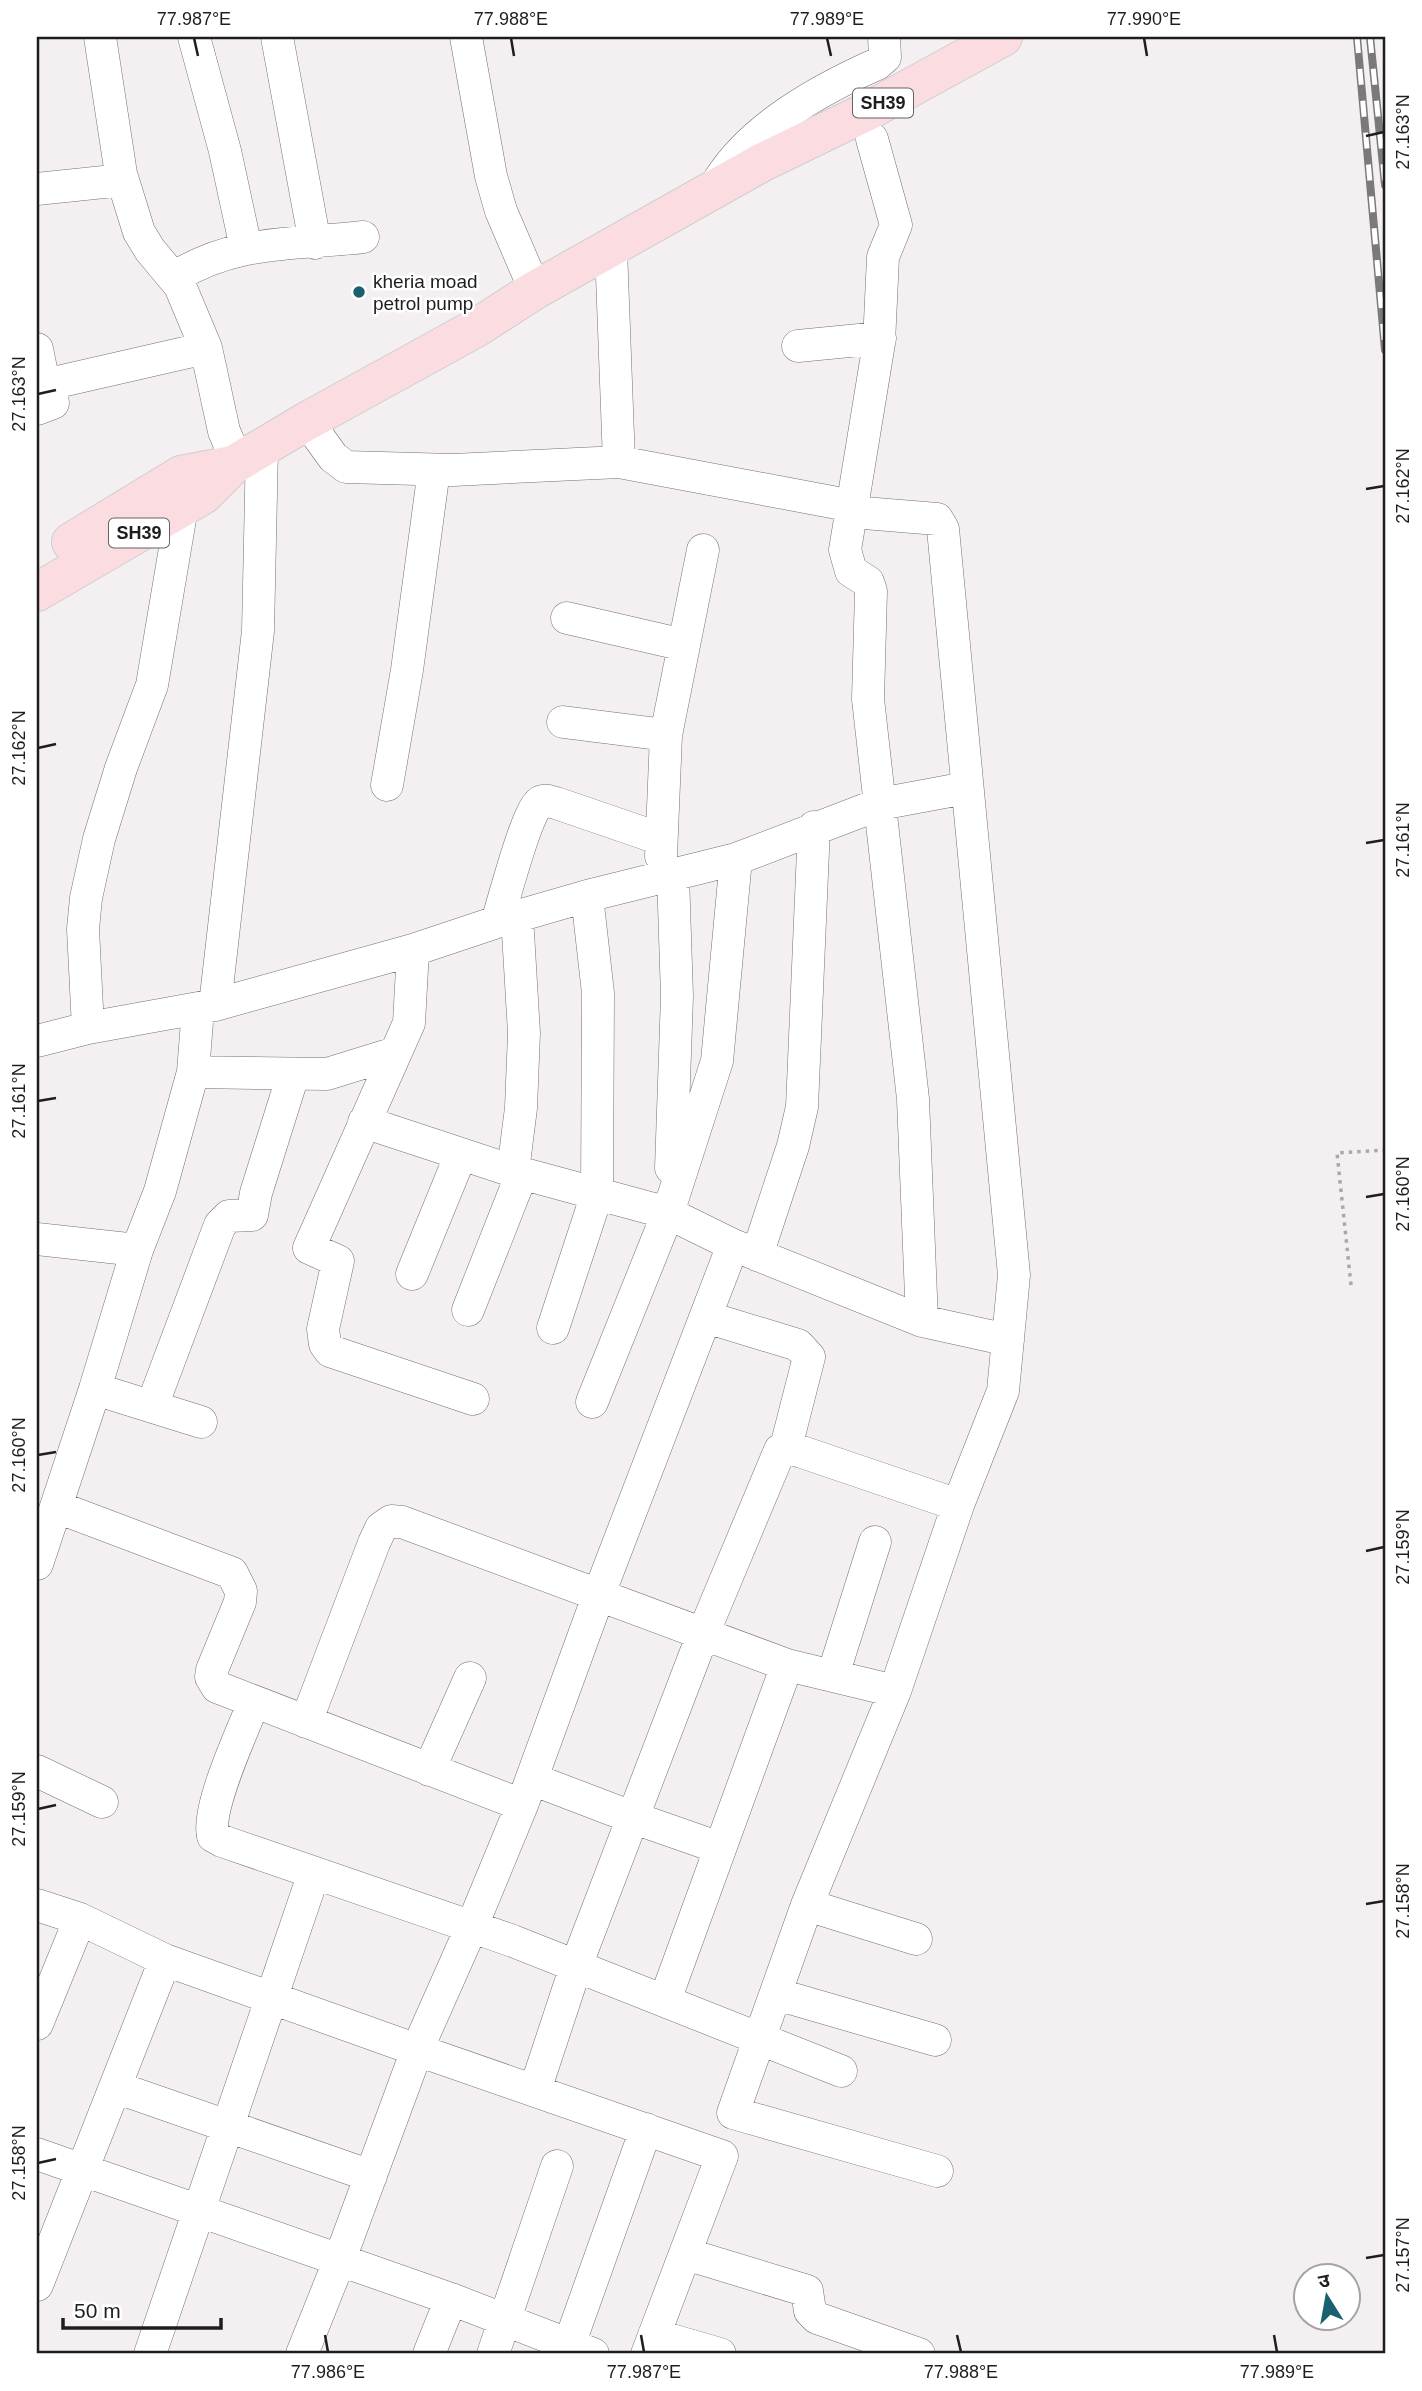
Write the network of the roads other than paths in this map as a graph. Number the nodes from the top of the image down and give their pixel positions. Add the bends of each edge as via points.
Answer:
1 (100, 37) edge
2 (194, 37) edge
3 (277, 37) edge
4 (466, 37) edge
5 (884, 37) edge
6 (1003, 37) edge
7 (872, 139) dead end
8 (123, 180) junction
9 (37, 189) edge
10 (711, 193) junction
11 (363, 237) dead end
12 (315, 243) junction
13 (246, 248) junction
14 (611, 249) junction
15 (175, 277) junction
16 (534, 290) junction
17 (880, 338) junction
18 (798, 346) dead end
19 (206, 348) junction
20 (37, 349) edge
21 (43, 397) edge
22 (307, 421) junction
23 (244, 458) junction
24 (619, 462) junction
25 (434, 470) junction
26 (182, 507) junction
27 (853, 509) junction
28 (703, 550) dead end
29 (37, 564) edge
30 (37, 592) edge
31 (567, 618) dead end
32 (684, 645) junction
33 (563, 722) dead end
34 (666, 735) junction
35 (387, 785) dead end
36 (966, 788) junction
37 (880, 804) junction
38 (814, 828) junction
39 (661, 839) junction
40 (736, 859) junction
41 (667, 877) junction
42 (587, 896) junction
43 (507, 919) junction
44 (413, 950) junction
45 (206, 1007) junction
46 (88, 1028) junction
47 (37, 1041) edge
48 (395, 1053) junction
49 (193, 1072) junction
50 (293, 1075) junction
51 (364, 1122) junction
52 (461, 1154) junction
53 (517, 1172) junction
54 (597, 1194) junction
55 (670, 1207) junction
56 (37, 1239) edge
57 (137, 1250) junction
58 (745, 1250) junction
59 (412, 1274) dead end
60 (468, 1310) dead end
61 (706, 1317) junction
62 (922, 1321) junction
63 (553, 1328) dead end
64 (1009, 1340) junction
65 (95, 1389) junction
66 (473, 1399) dead end
67 (592, 1402) dead end
68 (152, 1406) junction
69 (201, 1422) dead end
70 (786, 1447) junction
71 (958, 1505) junction
72 (48, 1518) edge
73 (875, 1542) dead end
74 (37, 1564) edge
75 (599, 1594) junction
76 (703, 1634) junction
77 (787, 1665) junction
78 (833, 1675) junction
79 (470, 1678) dead end
80 (895, 1691) junction
81 (254, 1702) junction
82 (306, 1722) junction
83 (429, 1770) junction
84 (37, 1771) edge
85 (527, 1792) junction
86 (102, 1802) dead end
87 (634, 1818) junction
88 (720, 1848) junction
89 (314, 1873) junction
90 (37, 1905) edge
91 (807, 1905) junction
92 (80, 1919) junction
93 (472, 1926) junction
94 (916, 1939) dead end
95 (165, 1959) junction
96 (576, 1966) junction
97 (776, 1994) junction
98 (271, 1998) junction
99 (665, 2000) junction
100 (37, 2024) edge
101 (760, 2038) junction
102 (935, 2040) dead end
103 (416, 2050) junction
104 (841, 2071) dead end
105 (115, 2087) junction
106 (535, 2090) junction
107 (733, 2113) junction
108 (228, 2125) junction
109 (646, 2129) junction
110 (37, 2154) edge
111 (722, 2155) junction
112 (557, 2166) dead end
113 (82, 2170) junction
114 (937, 2171) dead end
115 (370, 2176) junction
116 (199, 2212) junction
117 (686, 2253) junction
118 (340, 2259) junction
119 (37, 2285) edge
120 (451, 2299) junction
121 (506, 2319) junction
122 (650, 2344) edge
123 (581, 2350) edge
124 (150, 2354) edge
125 (302, 2354) edge
126 (429, 2354) edge
127 (493, 2354) edge
128 (720, 2354) edge
129 (919, 2354) edge

1 - 8 street
2 - 13 street
3 - 12 street
4 - 16 street via 491,176
5 - 10 street via 885,57 820,91 764,131 724,172
6 - 10 main road, SH39
7 - 17 street via 896,225 883,257
8 - 9 street
8 - 15 street via 139,232
10 - 14 main road, SH39
11 - 12 street
12 - 13 street
13 - 15 street via 211,257
14 - 16 main road, SH39
14 - 24 street
15 - 19 street
16 - 22 main road, SH39 via 476,328
17 - 18 street
17 - 27 street
19 - 21 street via 52,383
19 - 23 street via 224,431
20 - 21 street
22 - 23 main road, SH39
22 - 25 street via 332,457 346,467
23 - 26 main road, SH39 via 203,495
23 - 29 main road, SH39 via 181,475
23 - 45 street via 258,631 242,783
24 - 25 street
24 - 27 street
25 - 35 street
26 - 30 main road, SH39
26 - 46 street via 152,685 121,768 86,898
27 - 36 street via 937,519 941,524
27 - 37 street via 845,550 851,571 868,582 871,591 868,699
28 - 32 street
31 - 32 street
32 - 34 street
33 - 34 street
34 - 39 street
36 - 37 street
36 - 64 street via 1014,1275
37 - 38 street
37 - 62 street via 913,1099
38 - 40 street
38 - 58 street via 802,1107 793,1146
39 - 41 street
39 - 43 street via 556,803 539,803 529,819
40 - 41 street
40 - 55 street via 717,1061
41 - 42 street
41 - 55 street via 677,996
42 - 43 street
42 - 54 street via 598,993
43 - 44 street
43 - 53 street via 524,1033
44 - 45 street
44 - 48 street via 411,1013
45 - 46 street
45 - 49 street
46 - 47 street
48 - 50 street via 327,1074
48 - 51 street
49 - 50 street
49 - 57 street via 160,1191
50 - 68 street via 252,1215 229,1216 220,1225
51 - 52 street
51 - 66 street via 309,1245 310,1250 338,1261 323,1329 326,1344 330,1350
52 - 53 street
52 - 59 street
53 - 54 street
53 - 60 street
54 - 55 street
54 - 63 street
55 - 58 street
55 - 67 street
56 - 57 street
57 - 65 street
58 - 61 street
58 - 62 street
61 - 70 street via 798,1345 808,1357
61 - 75 street
62 - 64 street
64 - 71 street via 1003,1391
65 - 68 street
65 - 72 street
68 - 69 street
70 - 71 street
70 - 76 street via 778,1454
71 - 80 street
72 - 74 street
72 - 81 street via 232,1573 241,1591 240,1602 211,1677 217,1687
73 - 78 street
75 - 76 street
75 - 82 street via 391,1521 374,1543
75 - 85 street
76 - 77 street
76 - 87 street
77 - 78 street
77 - 88 street
78 - 80 street
79 - 83 street
80 - 91 street
81 - 82 street
81 - 89 street via 219,1793 213,1836
82 - 83 street
83 - 85 street
84 - 86 street
85 - 87 street
85 - 93 street
87 - 88 street
87 - 96 street
88 - 99 street
89 - 93 street
89 - 98 street
90 - 92 street
91 - 94 street
91 - 97 street
92 - 95 street
92 - 100 street
93 - 96 street
93 - 103 street
95 - 98 street
95 - 105 street
96 - 99 street
96 - 106 street
97 - 101 street
97 - 102 street
98 - 103 street
98 - 108 street
99 - 101 street
101 - 104 street
101 - 107 street
103 - 106 street
103 - 115 street
105 - 108 street
105 - 113 street
106 - 109 street
107 - 111 street
107 - 114 street
108 - 115 street
108 - 116 street
109 - 111 street
109 - 123 street
110 - 113 street
111 - 117 street
112 - 121 street
113 - 116 street
113 - 119 street
115 - 118 street
116 - 118 street
116 - 124 street
117 - 122 street
117 - 129 street via 807,2291 810,2311 817,2318
118 - 120 street
118 - 125 street
120 - 121 street
120 - 126 street
121 - 123 street
121 - 127 street
122 - 128 street

